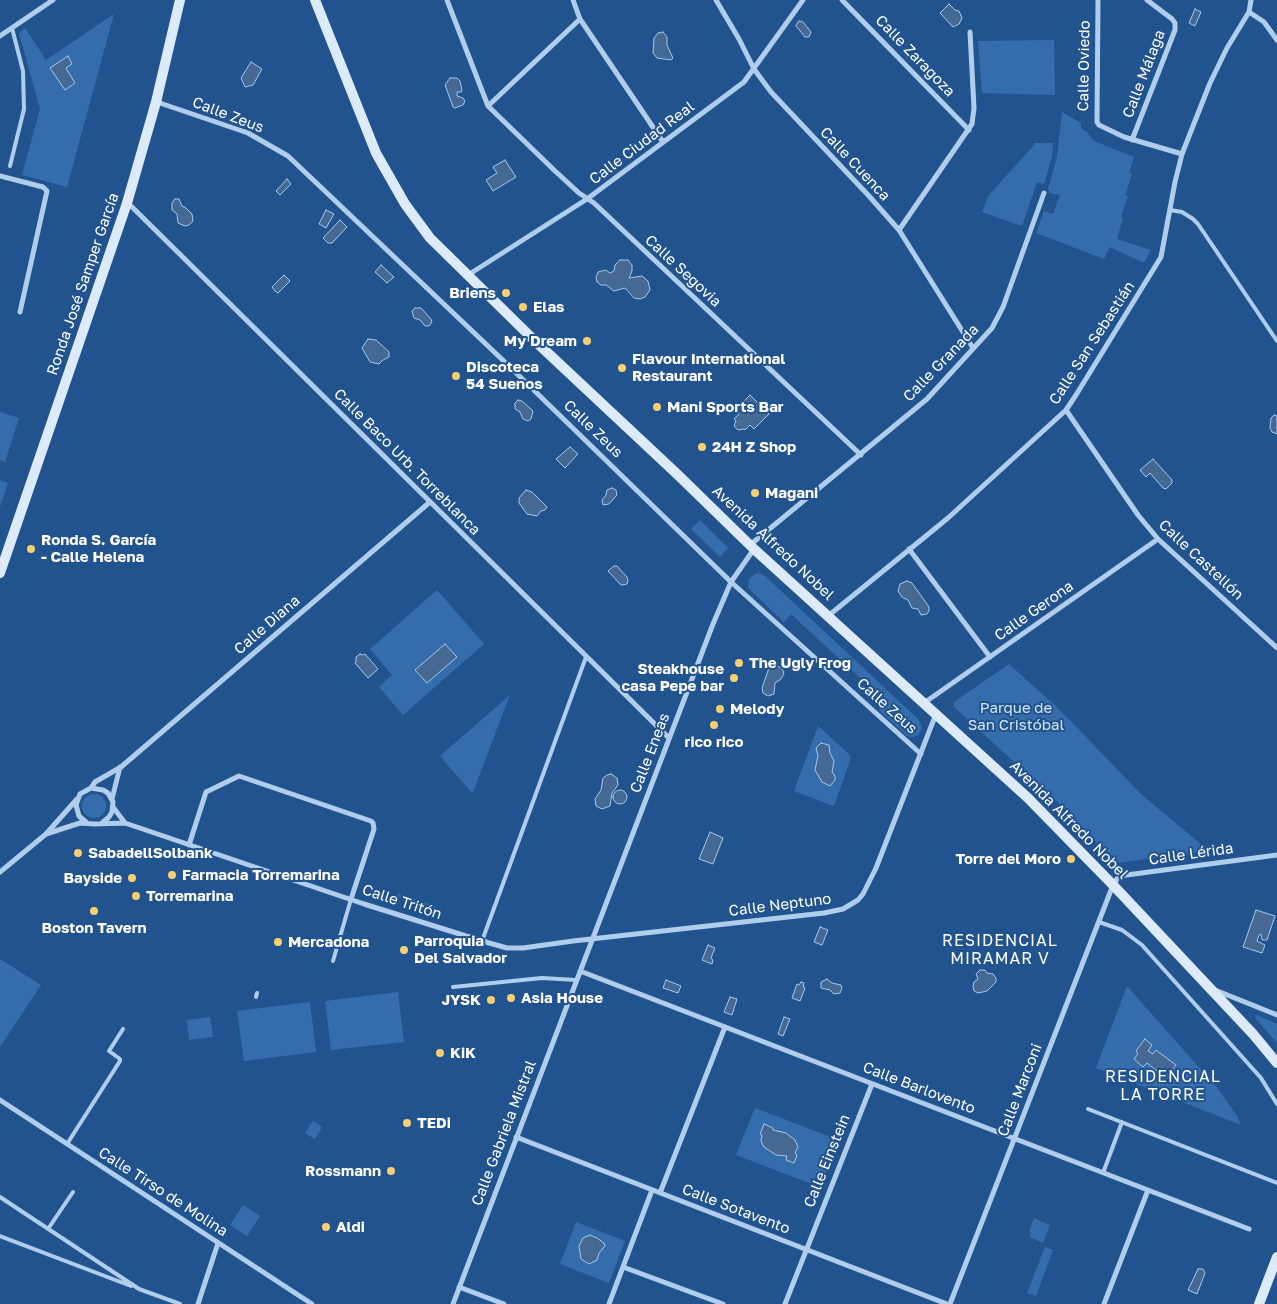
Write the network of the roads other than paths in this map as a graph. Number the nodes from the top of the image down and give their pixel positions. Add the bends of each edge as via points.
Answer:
1 (53, 0) edge
2 (180, 0) edge
3 (315, 0) edge
4 (447, 0) edge
5 (573, 0) edge
6 (716, 0) edge
7 (803, 0) edge
8 (842, 0) edge
9 (1098, 0) edge
10 (1147, 0) edge
11 (1251, 0) edge
12 (1249, 12) junction
13 (580, 19) junction
14 (12, 28) junction
15 (970, 32) dead end
16 (0, 36) edge
17 (1277, 40) edge
18 (754, 69) junction
19 (156, 102) junction
20 (488, 106) junction
21 (969, 130) junction
22 (1132, 140) junction
23 (663, 142) junction
24 (1182, 154) junction
25 (10, 166) dead end
26 (0, 176) edge
27 (1044, 193) dead end
28 (587, 199) junction
29 (127, 203) junction
30 (1170, 210) junction
31 (899, 230) junction
32 (467, 275) junction
33 (20, 312) dead end
34 (1277, 341) edge
35 (973, 348) junction
36 (1066, 410) junction
37 (861, 455) junction
38 (430, 502) junction
39 (1158, 540) junction
40 (752, 547) junction
41 (909, 549) junction
42 (0, 573) edge
43 (731, 582) junction
44 (828, 616) junction
45 (1277, 648) edge
46 (586, 657) junction
47 (990, 657) junction
48 (924, 703) junction
49 (936, 714) junction
50 (669, 738) junction
51 (921, 754) junction
52 (121, 767) junction
53 (91, 788) junction
54 (77, 799) junction
55 (112, 799) junction
56 (113, 806) junction
57 (124, 823) junction
58 (88, 824) junction
59 (99, 824) junction
60 (46, 834) junction
61 (189, 845) junction
62 (1277, 855) edge
63 (0, 872) edge
64 (1113, 885) junction
65 (351, 899) junction
66 (1099, 922) junction
67 (592, 939) junction
68 (482, 941) junction
69 (333, 961) dead end
70 (580, 971) junction
71 (576, 980) junction
72 (453, 987) dead end
73 (1209, 988) junction
74 (1277, 1015) edge
75 (725, 1027) junction
76 (123, 1029) dead end
77 (1277, 1063) edge
78 (872, 1084) junction
79 (0, 1100) edge
80 (1277, 1104) edge
81 (1088, 1109) dead end
82 (1122, 1122) junction
83 (516, 1138) junction
84 (1015, 1139) junction
85 (67, 1144) junction
86 (1102, 1173) junction
87 (1277, 1183) edge
88 (652, 1190) junction
89 (1148, 1190) junction
90 (73, 1192) dead end
91 (660, 1193) junction
92 (0, 1197) edge
93 (48, 1229) junction
94 (1249, 1229) dead end
95 (0, 1236) edge
96 (218, 1243) junction
97 (805, 1249) junction
98 (1277, 1257) edge
99 (623, 1267) junction
100 (459, 1286) junction
101 (139, 1288) junction
102 (180, 1304) edge
103 (198, 1304) edge
104 (312, 1304) edge
105 (452, 1304) edge
106 (504, 1304) edge
107 (609, 1304) edge
108 (723, 1304) edge
109 (785, 1304) edge
110 (949, 1304) edge
111 (1104, 1304) edge
112 (1259, 1304) edge

1 - 14 street
2 - 19 main road, Ronda José Samper García
3 - 32 main road, Avenida Alfredo Nobel via 376,153 405,204 430,238
4 - 20 street, Calle Segovia
5 - 13 street
6 - 18 street, Calle Cuenca
7 - 18 street, Calle Ciudad Real
8 - 21 street, Calle Zaragoza
9 - 22 street, Calle Oviedo via 1096,119 1099,124
10 - 22 street, Calle Málaga via 1172,19 1175,30
11 - 12 street, Calle San Sebastián
12 - 17 street via 1264,22
12 - 24 street, Calle San Sebastián via 1210,83
13 - 20 street
13 - 23 street
14 - 16 street
14 - 25 lane via 23,71 24,109
15 - 21 street via 974,117
18 - 23 street, Calle Ciudad Real via 744,82
18 - 31 street, Calle Cuenca via 771,92
19 - 29 main road, Ronda José Samper García
19 - 43 street, Calle Zeus via 248,133 288,156 510,366
20 - 28 street, Calle Segovia
21 - 31 street
22 - 24 street
23 - 28 street, Calle Ciudad Real
24 - 30 street, Calle San Sebastián
26 - 33 street via 43,187 47,191
27 - 35 street, Calle Granada via 1003,307 992,328
28 - 32 street, Calle Ciudad Real
28 - 37 street, Calle Segovia
29 - 38 street, Calle Baco Urb. Torreblanca
29 - 42 main road, Ronda José Samper García
30 - 34 lane via 1182,212 1198,224
30 - 36 street, Calle San Sebastián via 1161,257
31 - 35 street, Calle Cuenca
32 - 40 main road, Avenida Alfredo Nobel
35 - 37 street, Calle Granada via 927,399
36 - 39 street, Calle Castellón
36 - 41 street, Calle San Sebastián via 948,518
37 - 40 street, Calle Granada
38 - 46 street, Calle Baco Urb. Torreblanca
38 - 52 street, Calle Diana
39 - 45 street, Calle Castellón
39 - 47 street, Calle Gerona
40 - 43 street, Calle Eneas
40 - 44 main road, Avenida Alfredo Nobel
41 - 44 street, Calle San Sebastián
41 - 47 street
43 - 50 street, Calle Eneas
43 - 51 street, Calle Zeus
44 - 48 main road, Avenida Alfredo Nobel
46 - 50 street, Calle Baco Urb. Torreblanca
46 - 68 lane
47 - 48 street, Calle Gerona
48 - 49 main road, Avenida Alfredo Nobel
49 - 51 street, Calle Neptuno
49 - 64 main road, Avenida Alfredo Nobel via 1028,798
50 - 67 street, Calle Eneas
51 - 67 street, Calle Neptuno via 876,868 863,894 851,906 824,913
52 - 53 street, Calle Diana via 95,782
52 - 55 street
53 - 54 street
53 - 55 street via 103,790
54 - 58 street via 76,811
54 - 60 street
55 - 56 street
56 - 57 street
56 - 59 street via 109,818
57 - 59 street, Calle Tritón
57 - 61 street, Calle Tritón
58 - 59 street
58 - 60 street via 80,823
60 - 63 street
61 - 65 street, Calle Tritón
61 - 65 street via 206,792 239,776 374,823
62 - 64 street, Calle Lérida via 1119,876
64 - 66 street, Calle Marconi
64 - 73 main road, Avenida Alfredo Nobel
65 - 68 street, Calle Tritón
65 - 69 lane
66 - 80 lane via 1122,930 1142,945 1262,1078
66 - 84 street, Calle Marconi
67 - 68 street, Calle Tritón via 515,948
67 - 70 street, Calle Eneas
70 - 71 street, Calle Gabriela Mistral
70 - 75 street, Calle Barlovento
71 - 72 lane via 542,978
71 - 83 street, Calle Gabriela Mistral
73 - 74 street
73 - 77 main road, Avenida Alfredo Nobel
75 - 78 street, Calle Barlovento
75 - 91 street
76 - 85 lane via 109,1051 120,1061
78 - 84 street, Calle Barlovento
78 - 97 street, Calle Einstein
79 - 85 street, Calle Tirso de Molina
81 - 82 lane
82 - 86 lane
82 - 87 lane
83 - 88 street, Calle Sotavento
83 - 100 street, Calle Gabriela Mistral
84 - 86 street, Calle Barlovento
84 - 110 street, Calle Marconi
85 - 96 street, Calle Tirso de Molina
86 - 89 street, Calle Barlovento
88 - 91 street, Calle Sotavento
88 - 99 street
89 - 94 street, Calle Barlovento
89 - 111 street
90 - 93 lane
91 - 97 street, Calle Sotavento
92 - 93 lane
93 - 101 lane
95 - 101 lane
96 - 103 street
96 - 104 street, Calle Tirso de Molina
97 - 109 street, Calle Einstein
97 - 110 street, Calle Sotavento
98 - 112 main road
99 - 107 street
99 - 108 street
100 - 105 street, Calle Gabriela Mistral
100 - 106 street
101 - 102 lane

